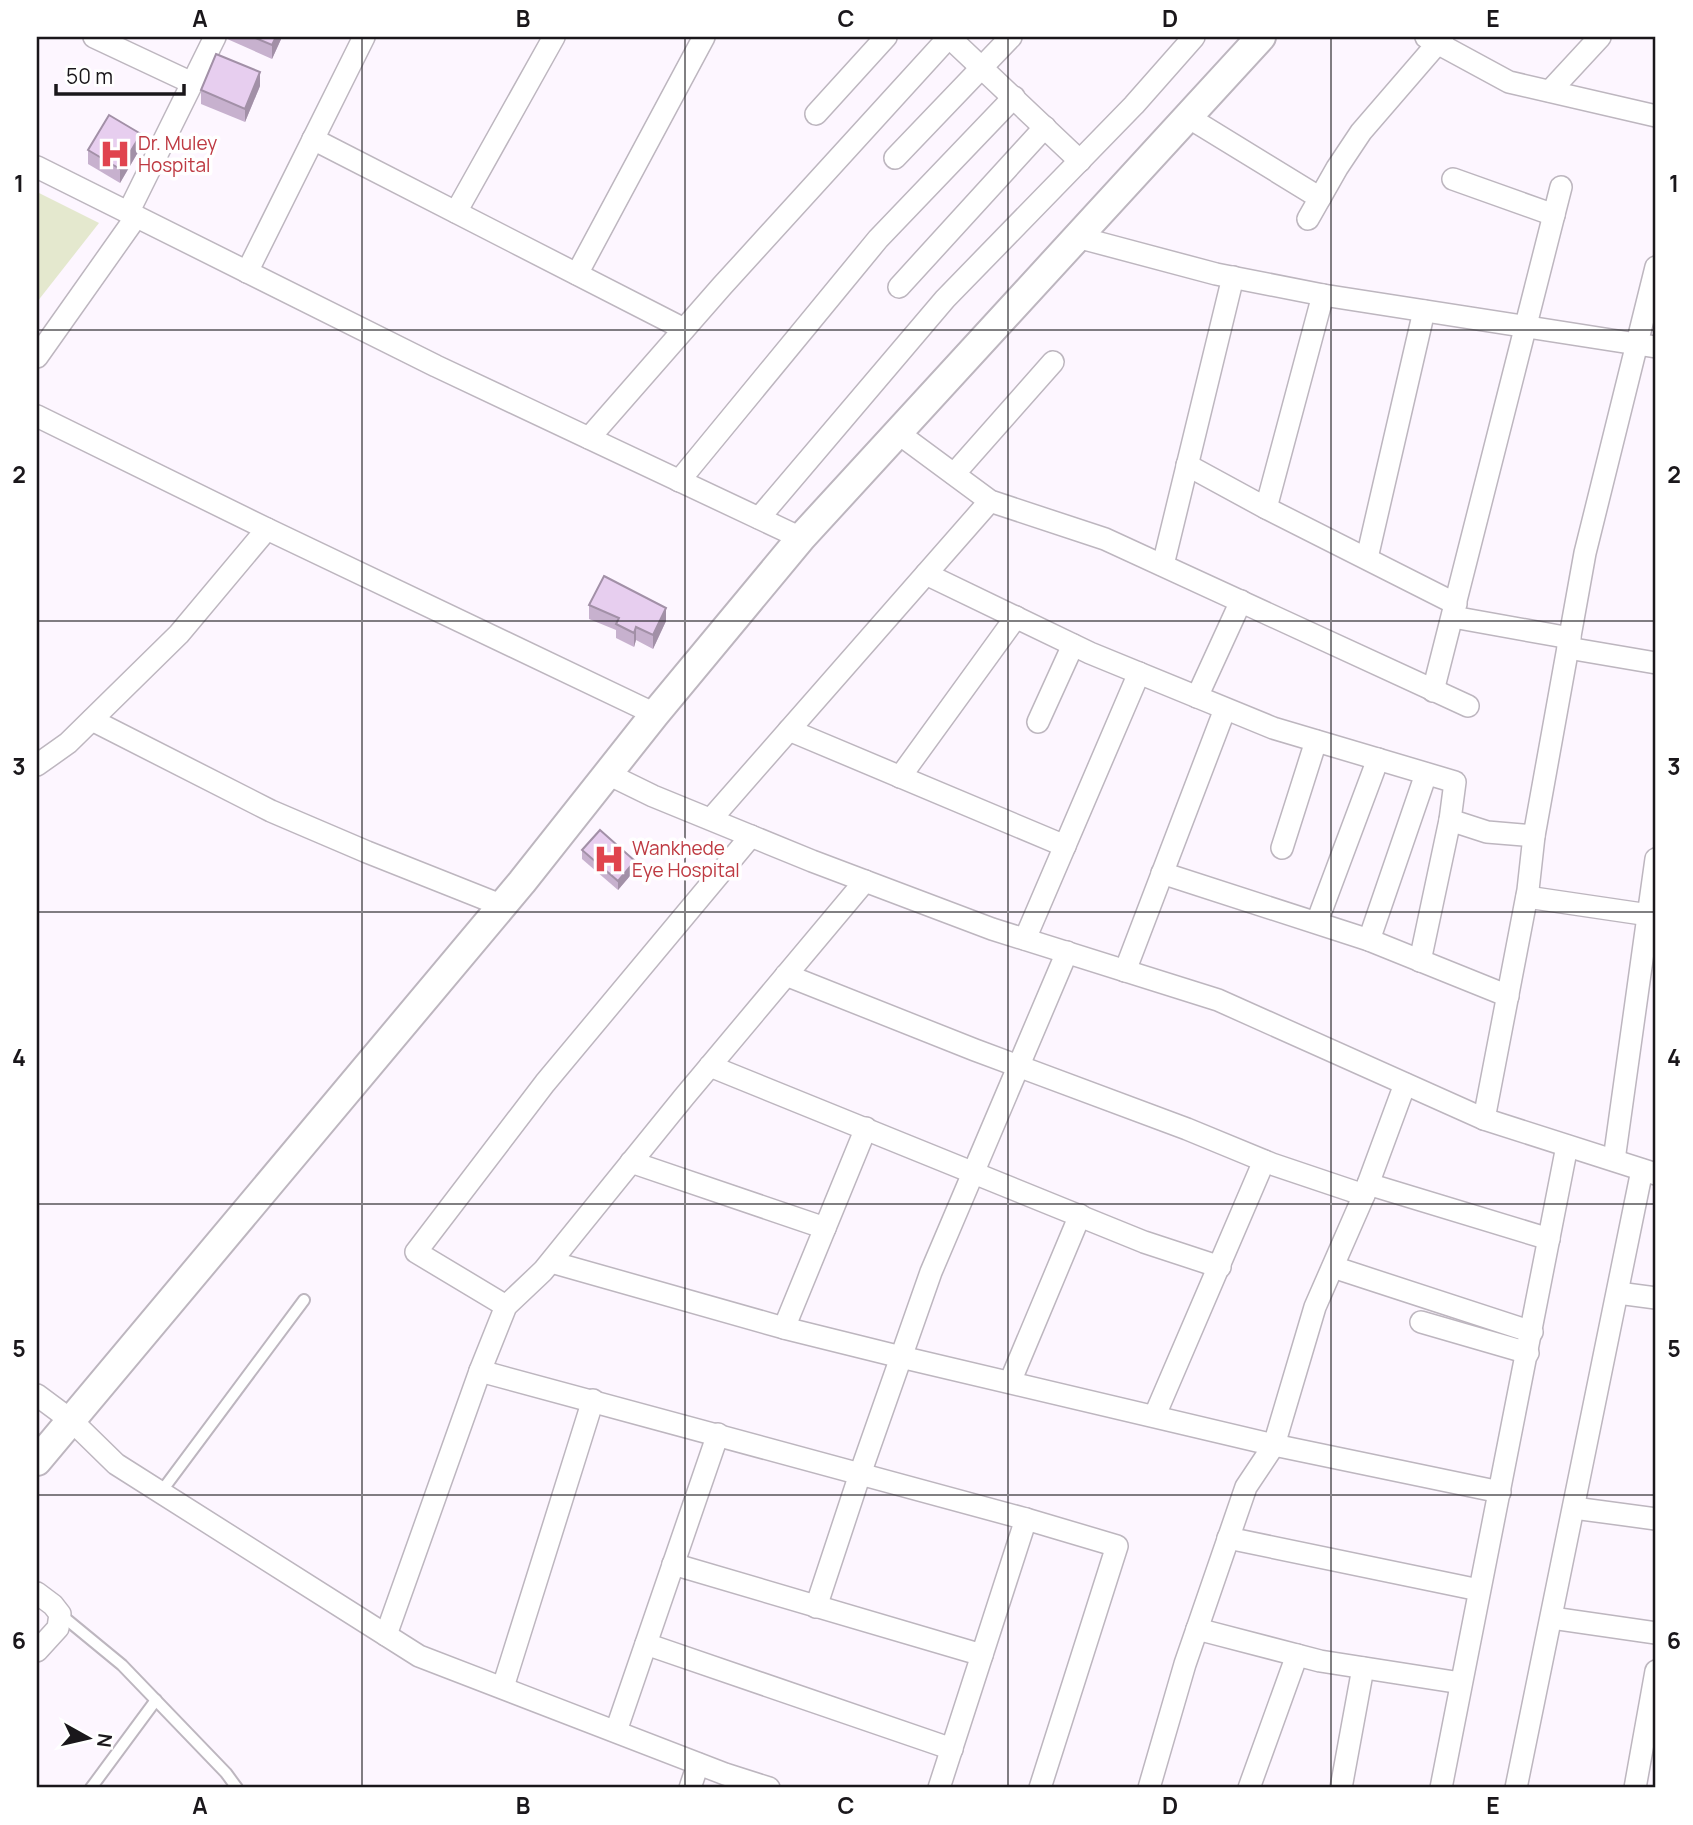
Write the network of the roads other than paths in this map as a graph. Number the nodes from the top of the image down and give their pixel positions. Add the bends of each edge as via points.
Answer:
1 (94, 37) edge
2 (215, 37) edge
3 (364, 37) edge
4 (554, 37) edge
5 (704, 37) edge
6 (886, 37) edge
7 (949, 37) edge
8 (1011, 37) edge
9 (1194, 37) edge
10 (1261, 37) edge
11 (1600, 37) edge
12 (1436, 39) edge
13 (983, 68) junction
14 (192, 83) junction
15 (1550, 92) junction
16 (1014, 97) junction
17 (816, 114) dead end
18 (1656, 116) edge
19 (1188, 117) junction
20 (1045, 127) junction
21 (313, 139) junction
22 (895, 158) dead end
23 (1080, 161) junction
24 (37, 167) edge
25 (1454, 180) dead end
26 (1561, 187) dead end
27 (1320, 198) junction
28 (456, 212) junction
29 (132, 215) junction
30 (1554, 215) junction
31 (1308, 219) dead end
32 (1077, 237) junction
33 (1656, 267) edge
34 (247, 272) junction
35 (577, 274) junction
36 (1233, 277) junction
37 (899, 287) dead end
38 (1323, 295) junction
39 (1424, 311) junction
40 (1525, 326) junction
41 (684, 329) junction
42 (1646, 345) edge
43 (37, 357) edge
44 (1053, 362) dead end
45 (37, 416) edge
46 (898, 433) junction
47 (589, 438) junction
48 (1187, 465) junction
49 (954, 474) junction
50 (679, 481) junction
51 (990, 501) junction
52 (1266, 508) junction
53 (758, 518) junction
54 (267, 529) junction
55 (802, 538) junction
56 (1367, 558) junction
57 (1163, 565) junction
58 (926, 574) junction
59 (1241, 601) junction
60 (1455, 610) junction
61 (1016, 617) junction
62 (1569, 643) junction
63 (1073, 645) junction
64 (1656, 663) edge
65 (1139, 673) junction
66 (1433, 691) junction
67 (1197, 697) junction
68 (1468, 706) dead end
69 (1225, 709) junction
70 (655, 714) junction
71 (92, 720) junction
72 (1038, 722) dead end
73 (789, 730) junction
74 (1316, 741) junction
75 (1378, 759) junction
76 (37, 765) edge
77 (608, 774) junction
78 (1426, 774) junction
79 (900, 777) junction
80 (711, 820) junction
81 (1450, 820) junction
82 (751, 835) junction
83 (1534, 836) junction
84 (1065, 846) junction
85 (1282, 848) dead end
86 (1656, 859) edge
87 (1162, 873) junction
88 (865, 881) junction
89 (1527, 897) junction
90 (503, 906) junction
91 (1649, 915) junction
92 (1317, 922) junction
93 (1025, 939) junction
94 (1369, 940) junction
95 (1067, 952) junction
96 (1420, 961) junction
97 (1125, 971) junction
98 (786, 975) junction
99 (1508, 996) junction
100 (710, 1066) junction
101 (1017, 1066) junction
102 (1405, 1084) junction
103 (1484, 1119) junction
104 (866, 1128) junction
105 (1567, 1146) junction
106 (1614, 1160) junction
107 (1264, 1161) junction
108 (631, 1163) junction
109 (973, 1171) junction
110 (1649, 1172) edge
111 (1366, 1190) junction
112 (1080, 1215) junction
113 (825, 1228) junction
114 (1549, 1239) junction
115 (551, 1262) junction
116 (1333, 1266) junction
117 (1220, 1267) junction
118 (1618, 1293) junction
119 (1656, 1298) edge
120 (304, 1300) dead end
121 (506, 1306) junction
122 (1421, 1322) dead end
123 (784, 1328) junction
124 (1530, 1343) junction
125 (901, 1357) junction
126 (480, 1371) junction
127 (1010, 1382) junction
128 (37, 1395) edge
129 (593, 1400) junction
130 (1155, 1415) junction
131 (72, 1421) junction
132 (718, 1434) junction
133 (1274, 1445) junction
134 (37, 1461) edge
135 (860, 1474) junction
136 (161, 1492) junction
137 (1500, 1492) junction
138 (1574, 1507) junction
139 (1026, 1519) junction
140 (1656, 1520) edge
141 (1228, 1538) junction
142 (673, 1564) junction
143 (1479, 1591) junction
144 (37, 1593) edge
145 (816, 1607) junction
146 (60, 1614) junction
147 (1552, 1618) junction
148 (1197, 1629) junction
149 (1656, 1633) edge
150 (386, 1634) junction
151 (646, 1644) junction
152 (37, 1651) edge
153 (982, 1655) junction
154 (1297, 1655) junction
155 (1363, 1668) junction
156 (1656, 1671) edge
157 (1461, 1683) junction
158 (503, 1687) junction
159 (156, 1700) junction
160 (616, 1731) junction
161 (952, 1749) junction
162 (698, 1764) junction
163 (90, 1788) edge
164 (237, 1788) edge
165 (690, 1788) edge
166 (769, 1788) edge
167 (939, 1788) edge
168 (1040, 1788) edge
169 (1149, 1788) edge
170 (1249, 1788) edge
171 (1341, 1788) edge
172 (1441, 1788) edge
173 (1516, 1788) edge
174 (1635, 1788) edge

1 - 14 street
2 - 14 street
3 - 21 street
4 - 28 street
5 - 35 street
6 - 17 street
7 - 13 street
7 - 41 street
8 - 13 street
9 - 23 street
10 - 19 street
11 - 15 street
12 - 15 street via 1509,82
12 - 27 street via 1361,131
13 - 16 street
13 - 22 street
14 - 29 street
15 - 18 street
16 - 20 street
16 - 50 street via 878,239
19 - 27 street
19 - 32 street
20 - 23 street
20 - 37 street
21 - 28 street
21 - 34 street
23 - 53 street via 945,299
24 - 29 street
25 - 30 street
26 - 30 street
27 - 31 street
28 - 35 street
29 - 34 street
29 - 43 street
30 - 40 street
32 - 36 street
32 - 46 street
33 - 42 street
34 - 47 street
35 - 41 street
36 - 38 street
36 - 48 street
38 - 39 street
38 - 52 street
39 - 40 street
39 - 56 street
40 - 42 street
40 - 60 street
41 - 47 street
42 - 62 street via 1585,553
44 - 49 street
45 - 54 street
46 - 49 street
46 - 55 street
47 - 50 street
48 - 52 street
48 - 57 street
49 - 51 street
50 - 53 street
51 - 57 street via 1105,539
51 - 58 street
52 - 56 street
53 - 55 street
54 - 70 street
54 - 71 street via 179,634
55 - 70 street
56 - 60 street
57 - 59 street
58 - 61 street
58 - 73 street
59 - 66 street
59 - 67 street
60 - 62 street
60 - 66 street
61 - 63 street
61 - 79 street
62 - 64 street
62 - 83 street
63 - 65 street
63 - 72 street
65 - 67 street
65 - 84 street
66 - 68 street
67 - 69 street
69 - 74 street
69 - 87 street
70 - 77 street
71 - 76 street
71 - 90 street via 271,811
73 - 79 street
73 - 80 street
74 - 75 street
74 - 85 street
75 - 78 street
75 - 92 street
77 - 80 street
77 - 90 street
78 - 81 street via 1455,782
78 - 94 street
79 - 84 street
80 - 82 street
81 - 83 street via 1487,832
81 - 96 street
82 - 88 street
82 - 121 street via 545,1083 416,1252
83 - 89 street
84 - 93 street
86 - 91 street
87 - 92 street
87 - 97 street
88 - 93 street
88 - 98 street
89 - 91 street
89 - 99 street
90 - 131 street
91 - 106 street
92 - 94 street
93 - 95 street
94 - 96 street
95 - 97 street
95 - 101 street
96 - 99 street
97 - 102 street via 1218,1000
98 - 100 street
98 - 101 street
99 - 103 street
100 - 104 street
100 - 108 street
101 - 107 street
101 - 109 street
102 - 103 street
102 - 111 street
103 - 105 street
104 - 109 street
104 - 113 street
105 - 106 street
105 - 114 street
106 - 110 street
107 - 111 street
107 - 117 street
108 - 113 street
108 - 115 street
109 - 112 street
109 - 125 street
110 - 118 street
111 - 114 street
111 - 116 street
112 - 117 street
112 - 127 street
113 - 123 street
114 - 124 street
115 - 121 street
115 - 123 street
116 - 124 street
116 - 133 street via 1315,1307
117 - 130 street
118 - 119 street
118 - 138 street
120 - 136 lane
121 - 126 street
122 - 124 street
123 - 125 street
124 - 137 street
125 - 127 street
125 - 135 street
126 - 129 street
126 - 150 street
127 - 130 street
128 - 131 street
129 - 132 street
129 - 158 street
130 - 133 street
131 - 134 street
131 - 136 street via 116,1464
132 - 135 street
132 - 142 street
133 - 137 street
133 - 141 street via 1246,1487
135 - 139 street
135 - 145 street
136 - 150 street
137 - 143 street
138 - 140 street
138 - 147 street
139 - 153 street
139 - 168 street via 1117,1546
141 - 143 street
141 - 148 street
142 - 145 street
142 - 151 street
143 - 157 street
144 - 146 street
145 - 153 street
146 - 152 street via 58,1628
146 - 159 lane
147 - 149 street
147 - 173 street
148 - 154 street
148 - 169 street
150 - 158 street via 419,1656
151 - 160 street
151 - 161 street
153 - 161 street
154 - 155 street
154 - 170 street
155 - 157 street
155 - 171 street
156 - 174 street
157 - 172 street
158 - 160 street
159 - 163 lane
159 - 164 lane
160 - 162 street
161 - 167 street
162 - 165 street
162 - 166 street

